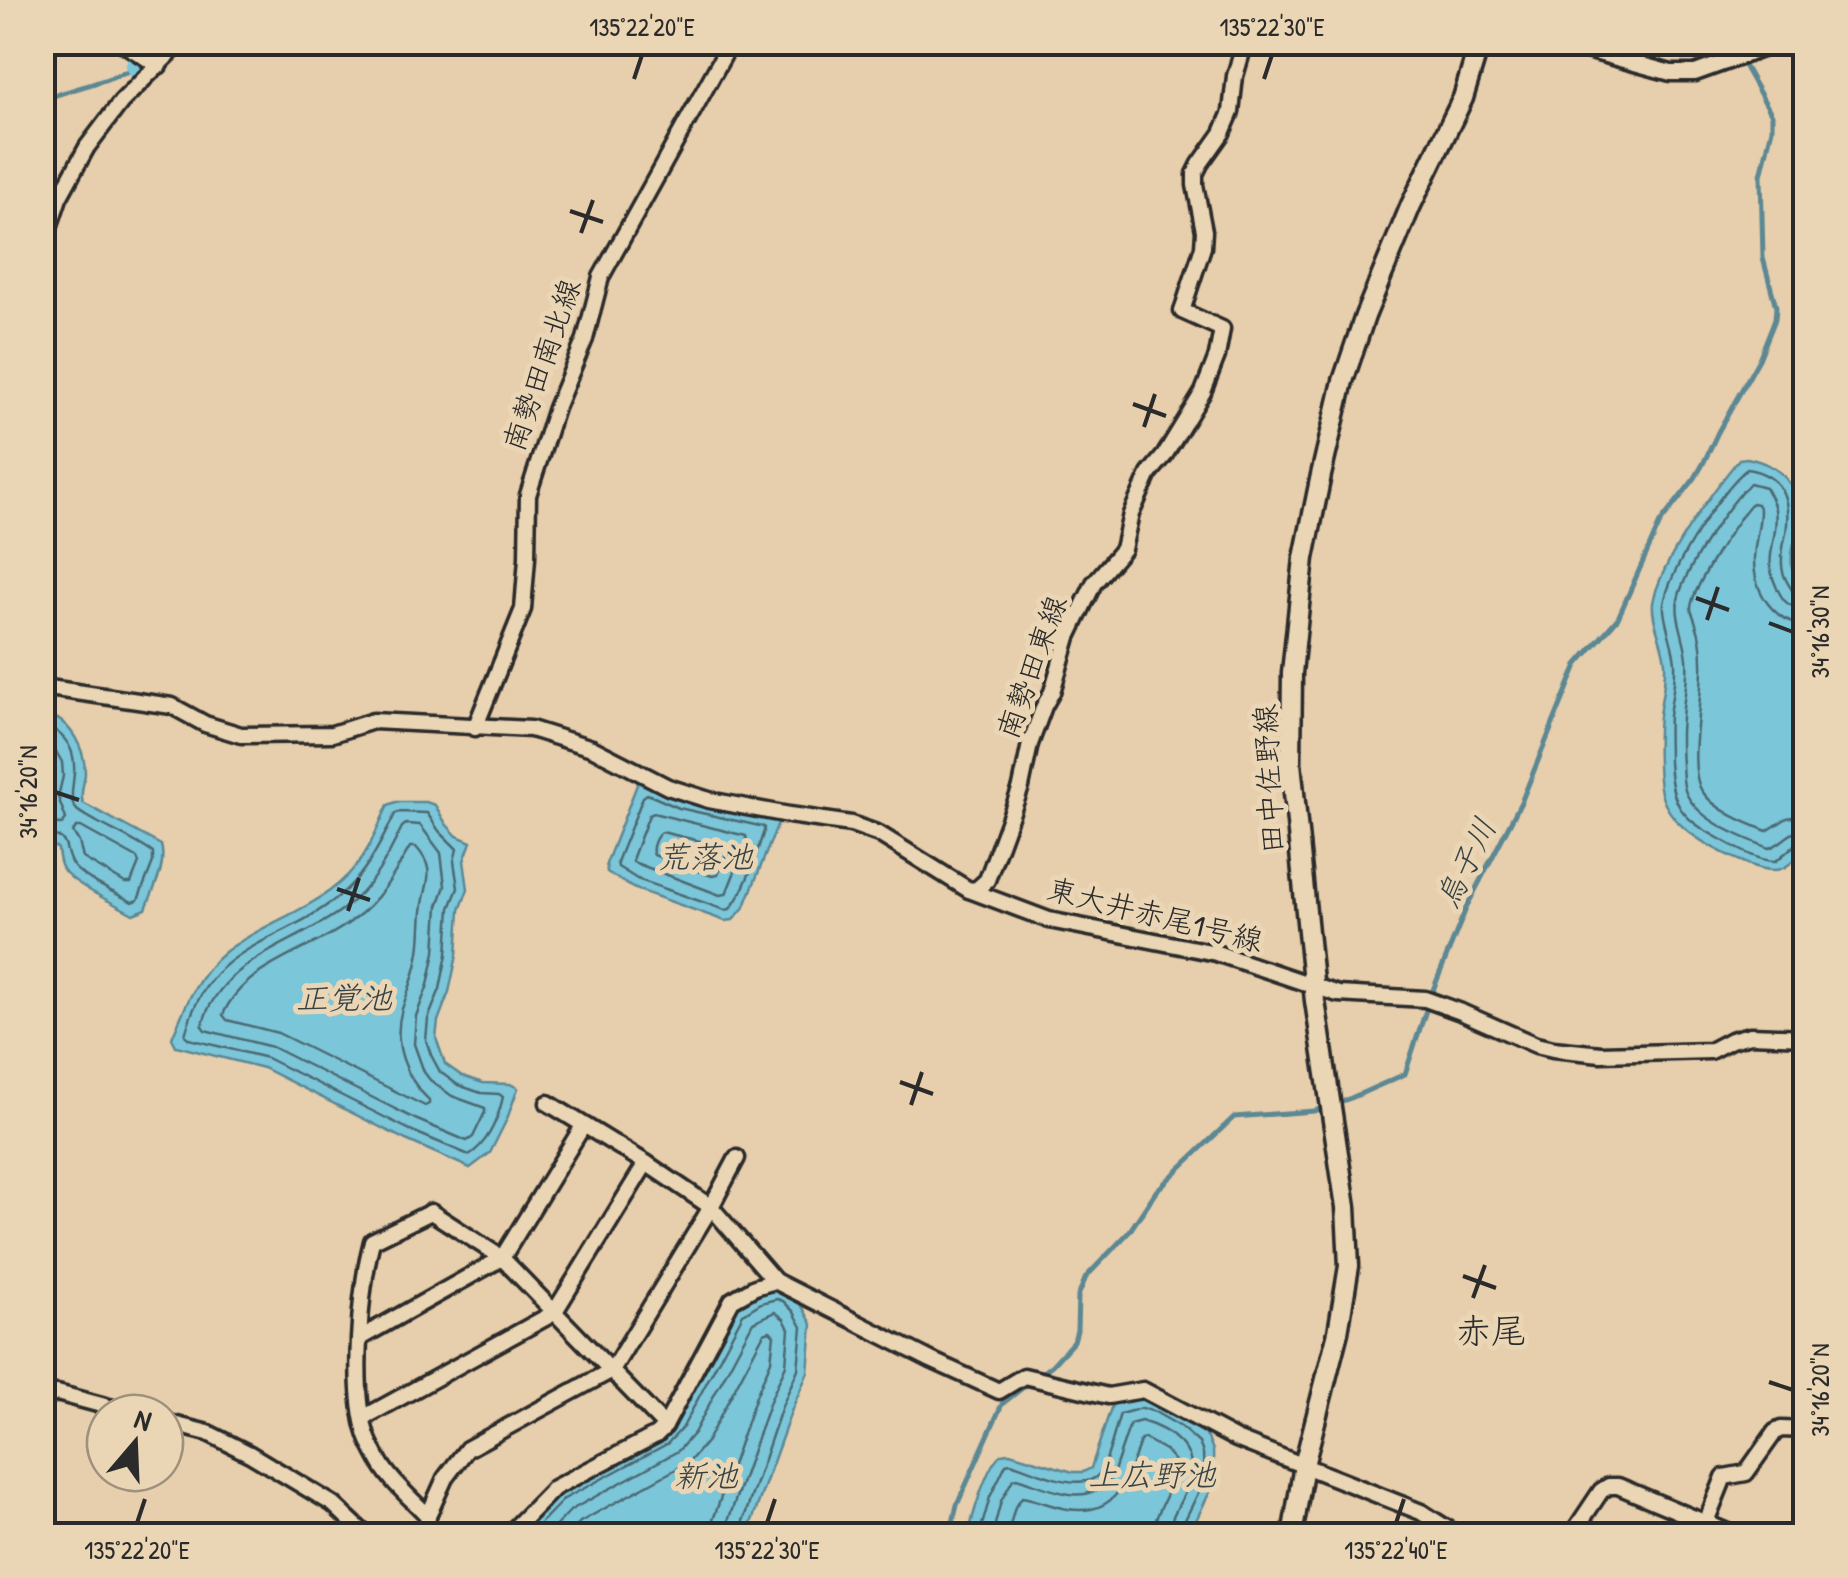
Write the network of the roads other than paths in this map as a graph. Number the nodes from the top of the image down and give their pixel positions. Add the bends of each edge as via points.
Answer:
1 (120, 42) edge
2 (181, 42) edge
3 (731, 42) edge
4 (1245, 42) edge
5 (1480, 42) edge
6 (1558, 42) edge
7 (1781, 42) edge
8 (151, 61) junction
9 (42, 249) edge
10 (42, 688) edge
11 (475, 728) junction
12 (969, 890) junction
13 (1314, 988) junction
14 (1806, 1036) edge
15 (548, 1103) dead end
16 (583, 1126) junction
17 (736, 1158) dead end
18 (646, 1163) junction
19 (712, 1207) junction
20 (502, 1258) junction
21 (775, 1281) junction
22 (554, 1313) junction
23 (360, 1338) junction
24 (612, 1370) junction
25 (42, 1398) edge
26 (85, 1401) edge
27 (362, 1418) junction
28 (665, 1426) junction
29 (185, 1427) edge
30 (1806, 1430) edge
31 (1304, 1465) junction
32 (428, 1516) junction
33 (1706, 1522) junction
34 (367, 1536) edge
35 (426, 1536) edge
36 (507, 1536) edge
37 (1292, 1536) edge
38 (1459, 1536) edge
39 (1571, 1536) edge
40 (1737, 1536) edge

1 - 8 street
2 - 8 street
3 - 11 street, 南勢田南北線 via 600,277 586,339 528,495 523,609
4 - 12 street, 南勢田東線 via 1231,112 1195,174 1203,246 1182,312 1222,329 1217,356 1203,392 1138,495 1122,549 1083,603 987,880
5 - 13 street, 田中佐野線 via 1463,98 1411,206 1343,380 1304,558 1291,763
6 - 7 street via 1695,74
8 - 9 street via 88,147 59,198
10 - 11 street, 東大井赤尾1号線 via 172,706 241,735 332,734 373,721
11 - 12 street, 東大井赤尾1号線 via 531,729 592,748 708,800 852,824
12 - 13 street, 東大井赤尾1号線 via 1048,920 1216,953
13 - 14 street, 東大井赤尾1号線 via 1429,1000 1536,1045 1601,1054 1710,1052 1750,1034
13 - 31 street, 田中佐野線 via 1346,1207 1348,1266
15 - 16 street
16 - 18 street
16 - 20 street
17 - 19 street
18 - 19 street
18 - 22 street
19 - 21 street
19 - 24 street
20 - 22 street
20 - 23 street
20 - 23 street via 431,1212 372,1241
21 - 28 street via 732,1300
21 - 31 street via 999,1391 1024,1376 1108,1396 1143,1390 1236,1439
22 - 24 street
22 - 27 street
23 - 27 street
24 - 28 street
24 - 32 street via 468,1449
25 - 26 street via 57,1394
27 - 32 street via 383,1469
28 - 36 street via 554,1488
29 - 34 street via 250,1454 334,1504
30 - 33 street via 1775,1432 1746,1473 1724,1477
31 - 37 street, 田中佐野線
31 - 38 street via 1422,1512
32 - 35 street
33 - 39 street via 1609,1486
33 - 40 street

